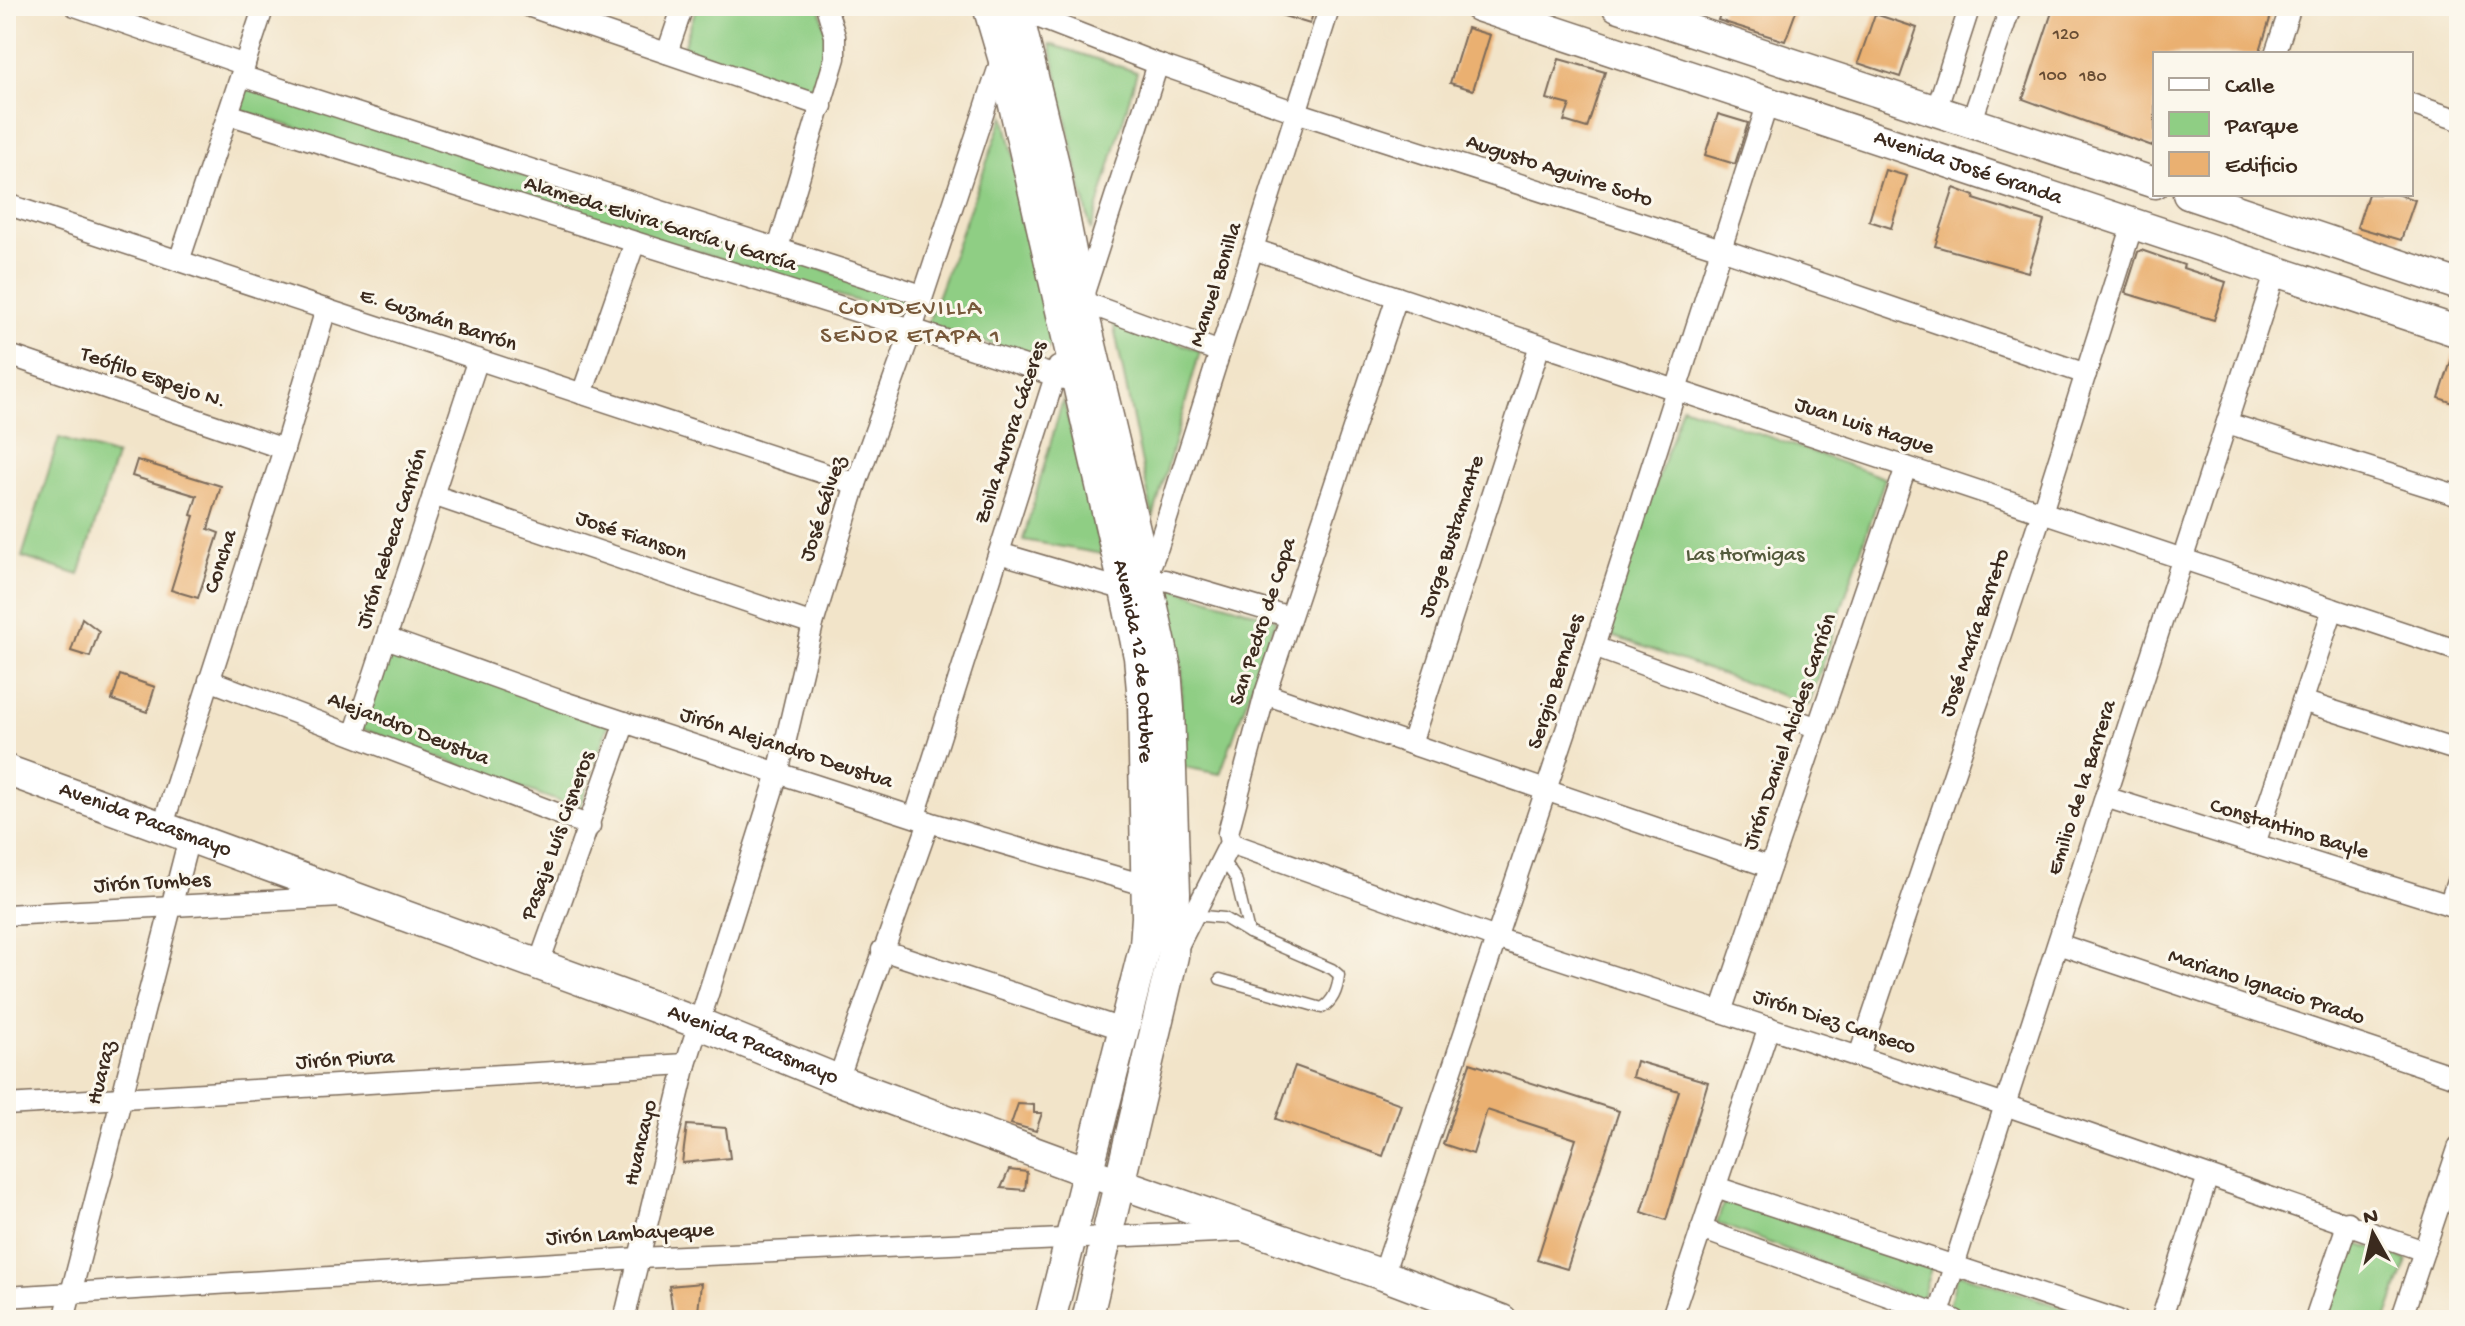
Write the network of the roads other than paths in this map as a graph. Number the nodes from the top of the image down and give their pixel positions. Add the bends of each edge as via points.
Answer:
1 (75, 6) edge
2 (264, 6) edge
3 (528, 6) edge
4 (683, 6) edge
5 (826, 6) edge
6 (988, 6) edge
7 (1330, 6) edge
8 (1478, 6) edge
9 (1617, 6) edge
10 (1970, 6) edge
11 (2011, 6) edge
12 (2291, 6) edge
13 (1018, 9) edge
14 (2276, 52) edge
15 (667, 53) junction
16 (1003, 57) junction
17 (1158, 64) junction
18 (243, 70) junction
19 (1899, 100) junction
20 (1768, 102) junction
21 (2413, 105) edge
22 (822, 106) junction
23 (1936, 111) junction
24 (1296, 112) junction
25 (228, 114) junction
26 (2459, 120) edge
27 (1971, 123) junction
28 (2004, 133) junction
29 (1883, 140) junction
30 (1984, 173) junction
31 (2153, 182) edge
32 (2201, 196) edge
33 (2227, 200) edge
34 (6, 204) edge
35 (2133, 224) junction
36 (635, 242) junction
37 (778, 248) junction
38 (1253, 249) junction
39 (1721, 249) junction
40 (179, 261) junction
41 (2276, 271) junction
42 (2459, 285) edge
43 (922, 295) junction
44 (1397, 297) junction
45 (1081, 302) junction
46 (326, 309) junction
47 (912, 329) junction
48 (2459, 332) edge
49 (1067, 341) junction
50 (1540, 345) junction
51 (1220, 352) junction
52 (7, 358) edge
53 (478, 359) junction
54 (2086, 374) junction
55 (1066, 380) junction
56 (1675, 389) junction
57 (582, 394) junction
58 (2227, 423) junction
59 (284, 449) junction
60 (1906, 467) junction
61 (856, 484) junction
62 (433, 495) junction
63 (2459, 496) edge
64 (2042, 512) junction
65 (999, 553) junction
66 (2183, 559) junction
67 (1140, 583) junction
68 (2333, 609) junction
69 (1290, 617) junction
70 (813, 624) junction
71 (386, 638) junction
72 (1594, 647) junction
73 (2459, 651) edge
74 (209, 680) junction
75 (1265, 694) junction
76 (2302, 701) junction
77 (625, 722) junction
78 (1818, 728) junction
79 (354, 735) junction
80 (1411, 744) junction
81 (2459, 751) edge
82 (6, 770) edge
83 (778, 773) junction
84 (1545, 792) junction
85 (2105, 797) junction
86 (922, 819) junction
87 (590, 826) junction
88 (175, 833) junction
89 (2255, 844) junction
90 (1226, 851) junction
91 (1770, 867) junction
92 (2459, 876) edge
93 (348, 897) junction
94 (1172, 898) junction
95 (2454, 906) edge
96 (170, 907) junction
97 (6, 915) edge
98 (1249, 933) junction
99 (1496, 938) junction
100 (2058, 944) junction
101 (882, 950) junction
102 (538, 966) junction
103 (1220, 979) dead end
104 (1721, 1012) junction
105 (698, 1023) junction
106 (1769, 1027) junction
107 (1125, 1030) junction
108 (1859, 1056) junction
109 (686, 1064) junction
110 (2459, 1078) edge
111 (838, 1080) junction
112 (121, 1098) junction
113 (6, 1105) edge
114 (2005, 1105) junction
115 (2459, 1146) edge
116 (1088, 1172) junction
117 (2208, 1176) junction
118 (1120, 1183) junction
119 (1716, 1187) junction
120 (2348, 1222) junction
121 (1701, 1229) junction
122 (1256, 1231) junction
123 (1107, 1236) junction
124 (1070, 1238) junction
125 (2424, 1251) junction
126 (639, 1258) junction
127 (1955, 1266) junction
128 (1383, 1275) junction
129 (71, 1293) junction
130 (6, 1297) edge
131 (1944, 1318) edge
132 (64, 1320) edge
133 (624, 1320) edge
134 (1050, 1320) edge
135 (1087, 1320) edge
136 (1502, 1320) edge
137 (1671, 1320) edge
138 (2118, 1320) edge
139 (2161, 1320) edge
140 (2315, 1320) edge
141 (2401, 1320) edge

1 - 18 street, Alameda Elvira García y García
2 - 18 street
3 - 15 street
4 - 15 street
5 - 22 street via 835,58
6 - 16 main road, Avenida 12 de Octubre
7 - 24 street, Manuel Bonilla
8 - 20 main road, Avenida José Granda
9 - 19 main road, Avenida José Granda
10 - 23 street
11 - 27 street
12 - 14 street
13 - 16 street, José Gálvez
13 - 17 street, Augusto Aguirre Soto
13 - 45 main road, Avenida 12 de Octubre
15 - 22 street
16 - 43 street, José Gálvez
16 - 49 main road, Avenida 12 de Octubre
17 - 24 street, Augusto Aguirre Soto
17 - 45 street, Zoila Aurora Cáceres
18 - 25 street
18 - 37 street, Alameda Elvira García y García
19 - 23 main road, Avenida José Granda
19 - 29 main road via 1909,115 1908,131
20 - 29 main road, Avenida José Granda
20 - 39 street, Sergio Bernales
21 - 26 street
22 - 37 street
23 - 27 main road, Avenida José Granda
24 - 38 street, Manuel Bonilla
24 - 39 street, Augusto Aguirre Soto
25 - 36 street, Alameda Elvira García y García
25 - 40 street
27 - 28 main road, Avenida José Granda
28 - 30 main road via 1995,135 1983,150
28 - 31 main road, Avenida José Granda
29 - 30 main road, Avenida José Granda
30 - 35 main road, Avenida José Granda
32 - 33 main road
33 - 42 main road
34 - 40 street, E. Guzmán Barrón
35 - 41 main road, Avenida José Granda
35 - 54 street, José María Barreto
36 - 47 street, Alameda Elvira García y García
36 - 57 street
37 - 43 street, Alameda Elvira García y García
38 - 44 street, Juan Luis Hague
38 - 51 street, Manuel Bonilla
39 - 54 street, Augusto Aguirre Soto
39 - 56 street, Sergio Bernales
40 - 46 street, E. Guzmán Barrón
41 - 48 main road, Avenida José Granda
41 - 58 street, Emilio de la Barrera
43 - 47 street, José Gálvez
44 - 50 street, Juan Luis Hague
44 - 69 street, San Pedro de Copa
45 - 49 street, Zoila Aurora Cáceres
45 - 51 street
45 - 67 main road, Avenida 12 de Octubre
46 - 53 street, E. Guzmán Barrón
46 - 59 street, Concha
47 - 55 street, Alameda Elvira García y García
47 - 61 street, José Gálvez
49 - 55 main road, Avenida 12 de Octubre
50 - 56 street, Juan Luis Hague
50 - 80 street, Jorge Bustamante
51 - 67 street, Manuel Bonilla
52 - 59 street, Teófilo Espejo N.
53 - 57 street, E. Guzmán Barrón
53 - 62 street, Jirón Rebeca Carrión
54 - 64 street, José María Barreto
55 - 65 street, Zoila Aurora Cáceres
55 - 67 main road, Avenida 12 de Octubre
56 - 60 street, Juan Luis Hague
56 - 72 street, Sergio Bernales
57 - 61 street, E. Guzmán Barrón
58 - 63 street
58 - 66 street, Emilio de la Barrera
59 - 74 street, Concha
60 - 64 street, Juan Luis Hague
60 - 78 street, Jirón Daniel Alcides Carrión
61 - 70 street, José Gálvez
62 - 70 street, José Fianson
62 - 71 street, Jirón Rebeca Carrión
64 - 66 street, Juan Luis Hague
64 - 108 street, José María Barreto
65 - 67 street
65 - 86 street, Zoila Aurora Cáceres
66 - 68 street, Juan Luis Hague
66 - 85 street, Emilio de la Barrera
67 - 69 street via 1165,580
67 - 94 main road, Avenida 12 de Octubre via 1143,701
68 - 73 street, Juan Luis Hague
68 - 76 street
69 - 75 street, San Pedro de Copa
70 - 83 street, José Gálvez
71 - 77 street, Jirón Alejandro Deustua
71 - 79 street, Jirón Rebeca Carrión
72 - 78 street
72 - 84 street, Sergio Bernales
74 - 79 street, Alejandro Deustua
74 - 88 street, Concha
75 - 80 street
75 - 90 street, San Pedro de Copa
76 - 81 street
76 - 89 street
77 - 83 street, Jirón Alejandro Deustua
77 - 87 street, Pasaje Luís Cisneros
78 - 91 street, Jirón Daniel Alcides Carrión
79 - 87 street, Alejandro Deustua
80 - 84 street
82 - 88 main road, Avenida Pacasmayo
83 - 86 street, Jirón Alejandro Deustua
83 - 105 street, José Gálvez
84 - 91 street
84 - 99 street, Sergio Bernales
85 - 89 street, Constantino Bayle
85 - 100 street, Emilio de la Barrera
86 - 94 street, Jirón Alejandro Deustua
86 - 101 street, Zoila Aurora Cáceres
87 - 102 street, Pasaje Luís Cisneros
88 - 93 main road, Avenida Pacasmayo
88 - 96 street, Huaraz
89 - 95 street, Constantino Bayle
90 - 94 street, San Pedro de Copa
90 - 98 lane
90 - 99 street, Jirón Diez Canseco
91 - 104 street, Jirón Daniel Alcides Carrión
92 - 95 street
93 - 96 street, Jirón Tumbes
93 - 102 main road, Avenida Pacasmayo
94 - 98 lane
94 - 107 main road, Avenida 12 de Octubre via 1145,945
94 - 118 main road, Avenida 12 de Octubre via 1173,956
96 - 97 street, Jirón Tumbes
96 - 112 street, Huaraz
98 - 103 lane via 1339,975 1330,1003 1314,1007
99 - 104 street, Jirón Diez Canseco
99 - 128 street, Sergio Bernales
100 - 110 street, Mariano Ignacio Prado
100 - 114 street, Emilio de la Barrera
101 - 107 street
101 - 111 street, Zoila Aurora Cáceres
102 - 105 main road, Avenida Pacasmayo
104 - 106 street, Jirón Diez Canseco
105 - 109 street, Huancayo
105 - 111 main road, Avenida Pacasmayo
106 - 108 street, Jirón Diez Canseco
106 - 119 street
107 - 116 main road, Avenida 12 de Octubre
108 - 114 street, Jirón Diez Canseco
109 - 112 street, Jirón Piura
109 - 126 street, Huancayo
111 - 116 main road, Avenida Pacasmayo
112 - 113 street, Jirón Piura
112 - 129 street, Huaraz
114 - 117 street, Jirón Diez Canseco
114 - 127 street, Emilio de la Barrera
115 - 125 street
116 - 118 main road, Avenida Pacasmayo
116 - 124 main road, Avenida 12 de Octubre
117 - 120 street, Jirón Diez Canseco
117 - 139 street
118 - 122 main road, Avenida Pacasmayo
118 - 123 main road, Avenida 12 de Octubre
119 - 121 street
119 - 127 street
120 - 125 street, Jirón Diez Canseco
120 - 140 street
121 - 131 street
121 - 137 street
122 - 123 street, Jirón Lambayeque
122 - 128 main road, Avenida Pacasmayo
123 - 124 street, Jirón Lambayeque
123 - 135 main road, Avenida 12 de Octubre
124 - 126 street, Jirón Lambayeque
124 - 134 main road, Avenida 12 de Octubre
125 - 141 street
126 - 129 street, Jirón Lambayeque
126 - 133 street, Huancayo
127 - 131 street, Emilio de la Barrera
127 - 138 street
128 - 136 main road, Avenida Pacasmayo
129 - 130 street, Jirón Lambayeque
129 - 132 street, Huaraz

